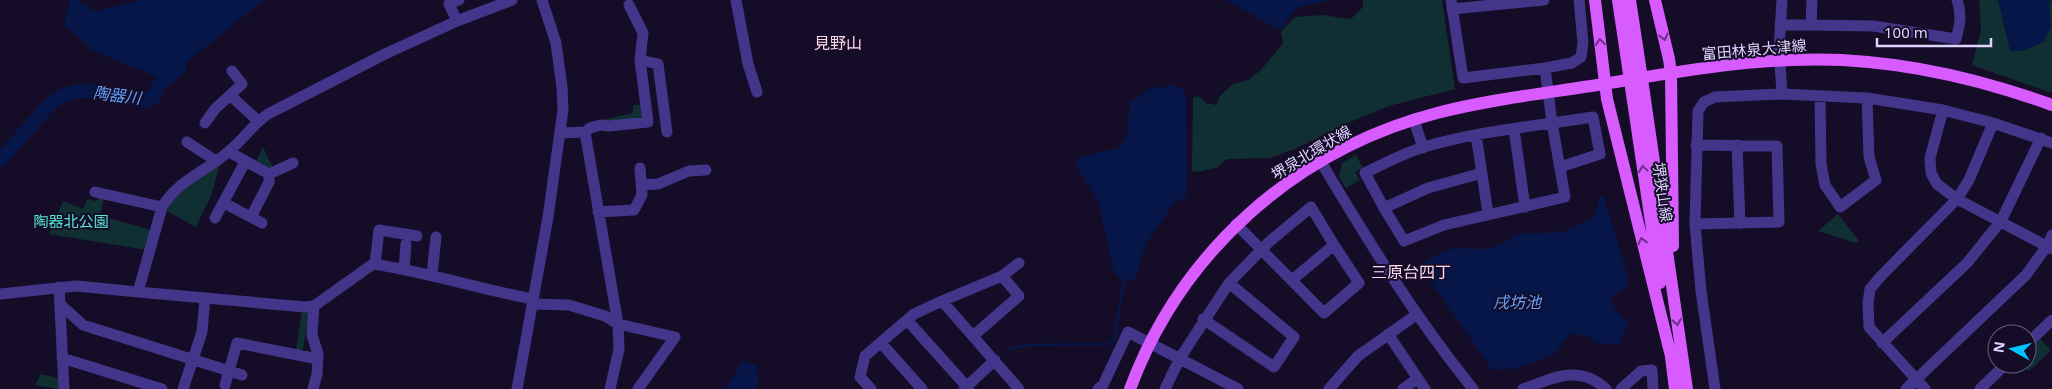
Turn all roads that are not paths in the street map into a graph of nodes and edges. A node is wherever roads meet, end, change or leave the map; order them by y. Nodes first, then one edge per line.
1 (458, 0) edge
2 (512, 0) edge
3 (542, 0) edge
4 (736, 0) edge
5 (1544, 0) edge
6 (1579, 0) edge
7 (1595, 0) edge
8 (1618, 0) edge
9 (1630, 0) edge
10 (1655, 0) edge
11 (1782, 0) edge
12 (1812, 0) edge
13 (1957, 0) edge
14 (1502, 2) edge
15 (629, 4) dead end
16 (1451, 4) edge
17 (457, 22) junction
18 (1780, 25) junction
19 (1811, 25) junction
20 (640, 60) junction
21 (1780, 61) junction
22 (1634, 67) junction
23 (1545, 68) junction
24 (232, 72) dead end
25 (1671, 74) junction
26 (1604, 84) junction
27 (757, 92) dead end
28 (1548, 93) junction
29 (1638, 94) junction
30 (1782, 94) junction
31 (230, 95) junction
32 (1820, 96) junction
33 (1867, 98) junction
34 (2052, 104) edge
35 (1943, 110) junction
36 (1414, 120) junction
37 (258, 121) junction
38 (648, 122) junction
39 (205, 123) dead end
40 (1552, 123) junction
41 (1993, 124) junction
42 (1514, 129) junction
43 (584, 132) junction
44 (561, 134) junction
45 (1476, 135) junction
46 (2047, 141) edge
47 (187, 142) dead end
48 (1696, 145) junction
49 (1738, 145) junction
50 (1423, 148) junction
51 (229, 152) junction
52 (216, 161) junction
53 (245, 162) junction
54 (1321, 162) junction
55 (293, 163) dead end
56 (1560, 167) junction
57 (640, 168) dead end
58 (706, 170) dead end
59 (1482, 173) junction
60 (269, 174) junction
61 (641, 185) junction
62 (95, 192) dead end
63 (1957, 199) junction
64 (224, 202) junction
65 (1525, 207) junction
66 (162, 208) junction
67 (1384, 208) junction
68 (598, 212) junction
69 (1488, 214) junction
70 (251, 217) junction
71 (216, 218) dead end
72 (2001, 221) junction
73 (262, 223) dead end
74 (1236, 224) junction
75 (1695, 224) junction
76 (1740, 224) junction
77 (2052, 235) edge
78 (417, 236) dead end
79 (436, 237) dead end
80 (406, 244) dead end
81 (1334, 245) junction
82 (2049, 248) edge
83 (1261, 250) junction
84 (1019, 263) dead end
85 (375, 264) junction
86 (404, 269) junction
87 (432, 274) junction
88 (1670, 274) junction
89 (1002, 276) junction
90 (1292, 280) junction
91 (1229, 283) junction
92 (59, 287) junction
93 (138, 292) junction
94 (0, 294) edge
95 (205, 298) junction
96 (532, 301) junction
97 (942, 301) junction
98 (60, 305) junction
99 (314, 306) junction
100 (1416, 315) junction
101 (1203, 319) junction
102 (908, 320) junction
103 (2052, 320) edge
104 (618, 324) junction
105 (1388, 334) junction
106 (2037, 334) edge
107 (973, 336) junction
108 (881, 343) junction
109 (1150, 343) junction
110 (1882, 343) junction
111 (1670, 356) junction
112 (62, 358) junction
113 (318, 358) junction
114 (1180, 358) junction
115 (193, 360) junction
116 (994, 360) junction
117 (228, 370) junction
118 (1996, 374) edge
119 (242, 375) dead end
120 (1417, 379) junction
121 (1916, 380) junction
122 (224, 385) dead end
123 (967, 388) edge
124 (64, 389) edge
125 (162, 389) edge
126 (183, 389) edge
127 (313, 389) edge
128 (517, 389) edge
129 (610, 389) edge
130 (638, 389) edge
131 (870, 389) edge
132 (922, 389) edge
133 (1019, 389) edge
134 (1098, 389) edge
135 (1130, 389) edge
136 (1165, 389) edge
137 (1238, 389) edge
138 (1328, 389) edge
139 (1403, 389) edge
140 (1425, 389) edge
141 (1473, 389) edge
142 (1523, 389) edge
143 (1606, 389) edge
144 (1621, 389) edge
145 (1654, 389) edge
146 (1675, 389) edge
147 (1687, 389) edge
148 (1715, 389) edge
149 (1906, 389) edge
150 (1925, 389) edge
151 (1980, 389) edge

1 - 17 street
2 - 17 street
3 - 44 street
4 - 27 street
5 - 14 street
6 - 23 street
26 -> 7 main road
8 - 22 main road, 堺狭山線
9 - 22 main road, 堺狭山線
10 -> 25 main road
11 - 18 street
12 - 19 street
13 - 19 street
14 - 16 street
15 - 20 street
16 - 23 street
17 - 37 street
18 - 19 street
18 - 21 street
20 - 38 street
20 - 38 street
21 - 25 main road, 富田林泉大津線
21 - 30 street
21 - 34 main road, 富田林泉大津線
22 - 29 main road, 堺狭山線, bridge
23 - 28 street
24 - 31 street
25 - 26 main road, 富田林泉大津線
25 - 88 main road
26 - 28 main road, 堺泉北環状線
111 -> 26 main road
28 - 36 main road, 堺泉北環状線
28 - 40 street
29 - 88 main road, 堺狭山線
111 -> 29 main road, 堺狭山線
30 - 32 street
30 - 48 street
31 - 37 street
31 - 39 street
32 - 33 street
32 - 33 street
33 - 35 street
35 - 41 street
35 - 63 street
36 - 50 street
36 - 54 main road, 堺泉北環状線
37 - 51 street
38 - 43 street
40 - 42 street
40 - 56 street
40 - 56 street
41 - 46 street
41 - 63 street
42 - 45 street
42 - 65 street
43 - 44 street
43 - 68 street
44 - 96 street
45 - 50 street
45 - 59 street
46 - 72 street
47 - 52 street
48 - 49 street
48 - 75 street
49 - 76 street
49 - 76 street
50 - 67 street
51 - 52 street
51 - 53 street
52 - 66 street
53 - 60 street
53 - 64 street
54 - 74 main road, 堺泉北環状線
54 - 100 street
55 - 60 street
56 - 65 street
57 - 61 street
58 - 61 street
59 - 67 street
59 - 69 street
60 - 70 street
61 - 68 street
62 - 66 street
63 - 72 street
63 - 110 street
64 - 70 street
64 - 71 street
65 - 69 street
66 - 93 street
67 - 69 street
68 - 104 street
70 - 73 street
72 - 82 street
72 - 110 street
74 - 83 street
74 - 109 main road, 堺泉北環状線
75 - 76 street
75 - 148 street
77 - 82 street
78 - 85 street
79 - 87 street
80 - 86 street
81 - 83 street
81 - 90 street
81 - 90 street
82 - 121 street
83 - 90 street
83 - 91 street
84 - 89 street
85 - 86 street
85 - 99 street
86 - 87 street
87 - 96 street
88 -> 147 main road, 堺狭山線
89 - 97 street
89 - 107 street
91 - 101 street
91 - 101 street
92 - 93 street
92 - 94 street
92 - 98 street
93 - 95 street
95 - 99 street
95 - 115 street
96 - 104 street
96 - 128 street
97 - 102 street
97 - 107 street
98 - 112 street
98 - 115 street
99 - 113 street
100 - 105 street
100 - 141 street
101 - 114 street
102 - 108 street
102 - 123 street
103 - 106 street
104 - 129 street
104 - 130 street
105 - 120 street
105 - 138 street
107 - 116 street
108 - 131 street
108 - 132 street
109 - 114 street
109 - 134 street
109 - 135 main road, 堺泉北環状線
110 - 121 street
111 - 146 main road, 堺狭山線
112 - 124 street
112 - 125 street
113 - 117 street
113 - 127 street
114 - 136 street
114 - 137 street
115 - 117 street
115 - 126 street
116 - 123 street
116 - 133 street
117 - 119 street
117 - 122 street
118 - 151 street
120 - 139 street
120 - 140 street
121 - 149 street
121 - 150 street
142 - 143 street
144 - 145 street

